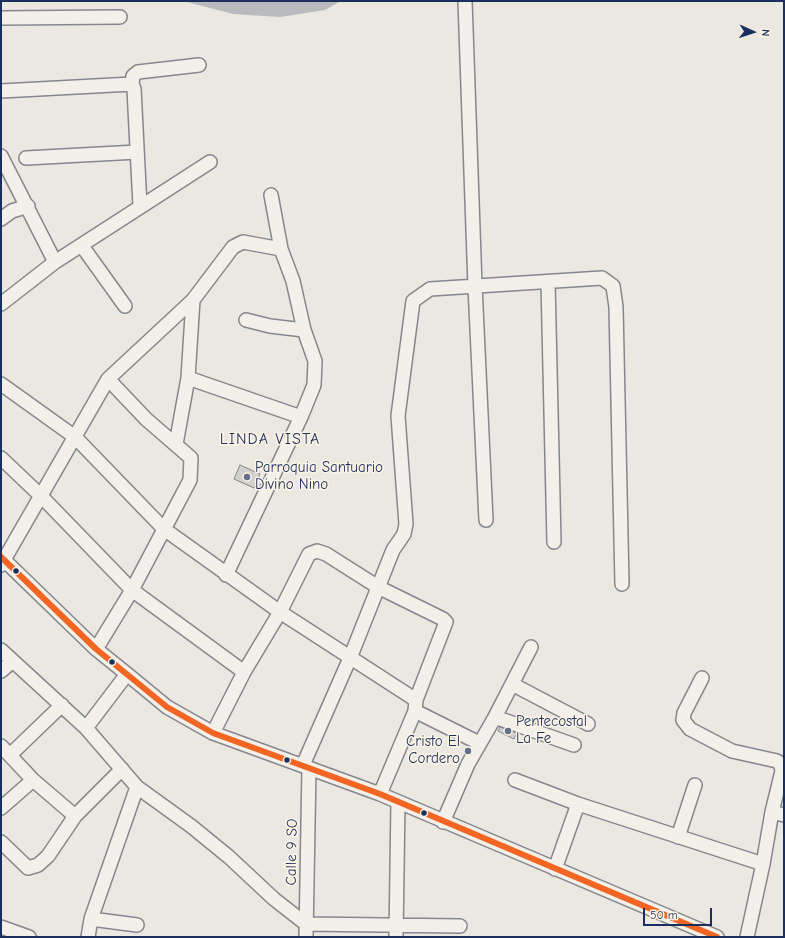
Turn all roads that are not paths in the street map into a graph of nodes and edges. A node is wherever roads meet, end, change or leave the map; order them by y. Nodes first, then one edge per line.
1 (464, 1) edge
2 (120, 17) dead end
3 (1, 18) edge
4 (198, 65) dead end
5 (132, 84) junction
6 (1, 91) edge
7 (137, 152) junction
8 (1, 156) edge
9 (26, 158) dead end
10 (210, 162) dead end
11 (271, 195) dead end
12 (28, 206) junction
13 (140, 206) junction
14 (7, 209) edge
15 (1, 219) edge
16 (82, 246) junction
17 (281, 249) junction
18 (55, 262) junction
19 (548, 282) junction
20 (475, 286) junction
21 (192, 300) junction
22 (1, 304) edge
23 (125, 306) dead end
24 (246, 320) dead end
25 (304, 330) junction
26 (188, 378) junction
27 (108, 379) junction
28 (1, 384) edge
29 (302, 417) junction
30 (76, 437) junction
31 (176, 444) junction
32 (1, 458) edge
33 (41, 496) junction
34 (486, 520) dead end
35 (164, 529) junction
36 (554, 542) dead end
37 (2, 561) edge
38 (226, 575) junction
39 (622, 584) dead end
40 (378, 588) junction
41 (132, 590) junction
42 (280, 612) junction
43 (531, 647) dead end
44 (96, 649) junction
45 (1, 650) edge
46 (350, 658) junction
47 (13, 661) junction
48 (1, 672) edge
49 (244, 672) junction
50 (127, 674) junction
51 (702, 678) dead end
52 (512, 684) junction
53 (62, 705) junction
54 (415, 705) junction
55 (496, 717) junction
56 (588, 724) dead end
57 (86, 728) junction
58 (213, 733) junction
59 (479, 743) junction
60 (574, 745) dead end
61 (6, 751) edge
62 (306, 766) junction
63 (122, 769) junction
64 (33, 780) junction
65 (515, 780) dead end
66 (695, 785) dead end
67 (137, 787) junction
68 (380, 794) junction
69 (398, 802) junction
70 (578, 804) junction
71 (1, 808) edge
72 (778, 814) edge
73 (75, 816) junction
74 (442, 822) junction
75 (678, 837) junction
76 (1, 842) edge
77 (763, 864) junction
78 (555, 869) junction
79 (91, 919) junction
80 (137, 925) dead end
81 (460, 926) dead end
82 (1, 927) edge
83 (306, 931) edge
84 (396, 931) edge
85 (29, 937) edge
86 (88, 937) edge
87 (717, 937) edge
88 (747, 937) edge

1 - 20 street
2 - 3 street
4 - 5 street
5 - 6 street
5 - 7 street
7 - 9 street
7 - 13 street
8 - 12 street
10 - 13 street
11 - 17 street
12 - 14 street
12 - 18 street
13 - 16 street
14 - 15 street
16 - 18 street
16 - 23 street
17 - 21 street
17 - 25 street
18 - 22 street
19 - 20 street
19 - 36 street
19 - 39 street
20 - 34 street
20 - 40 street
21 - 26 street
21 - 27 street
24 - 25 street
25 - 29 street
26 - 29 street
26 - 31 street
27 - 30 street
27 - 31 street
28 - 30 street
29 - 38 street
30 - 33 street
30 - 35 street
31 - 35 street
32 - 33 street
33 - 37 street
33 - 41 street
35 - 38 street
35 - 41 street
37 - 44 street
38 - 42 street
40 - 42 street
40 - 46 street
40 - 54 street
41 - 44 street
41 - 49 street
42 - 46 street
42 - 49 street
43 - 52 street
44 - 50 street
45 - 47 street
46 - 54 street
46 - 62 street
47 - 48 street
47 - 53 street
49 - 58 street
50 - 57 street
50 - 58 street
51 - 72 street
52 - 55 street
52 - 56 street
53 - 57 street
53 - 61 street
54 - 59 street
54 - 68 street
55 - 59 street
55 - 60 street
57 - 63 street
58 - 62 street
59 - 74 street
61 - 64 street
62 - 68 street
62 - 83 street, Calle 9 SO
63 - 67 street
63 - 73 street
64 - 71 street
64 - 73 street
65 - 70 street
66 - 75 street
67 - 79 street
67 - 83 street
68 - 69 street
69 - 74 street
69 - 84 street
70 - 75 street
70 - 78 street
72 - 77 street
73 - 76 street
74 - 78 street
75 - 77 street
77 - 88 street
78 - 87 street
79 - 80 street
79 - 86 street
81 - 84 street
82 - 85 street
83 - 84 street

